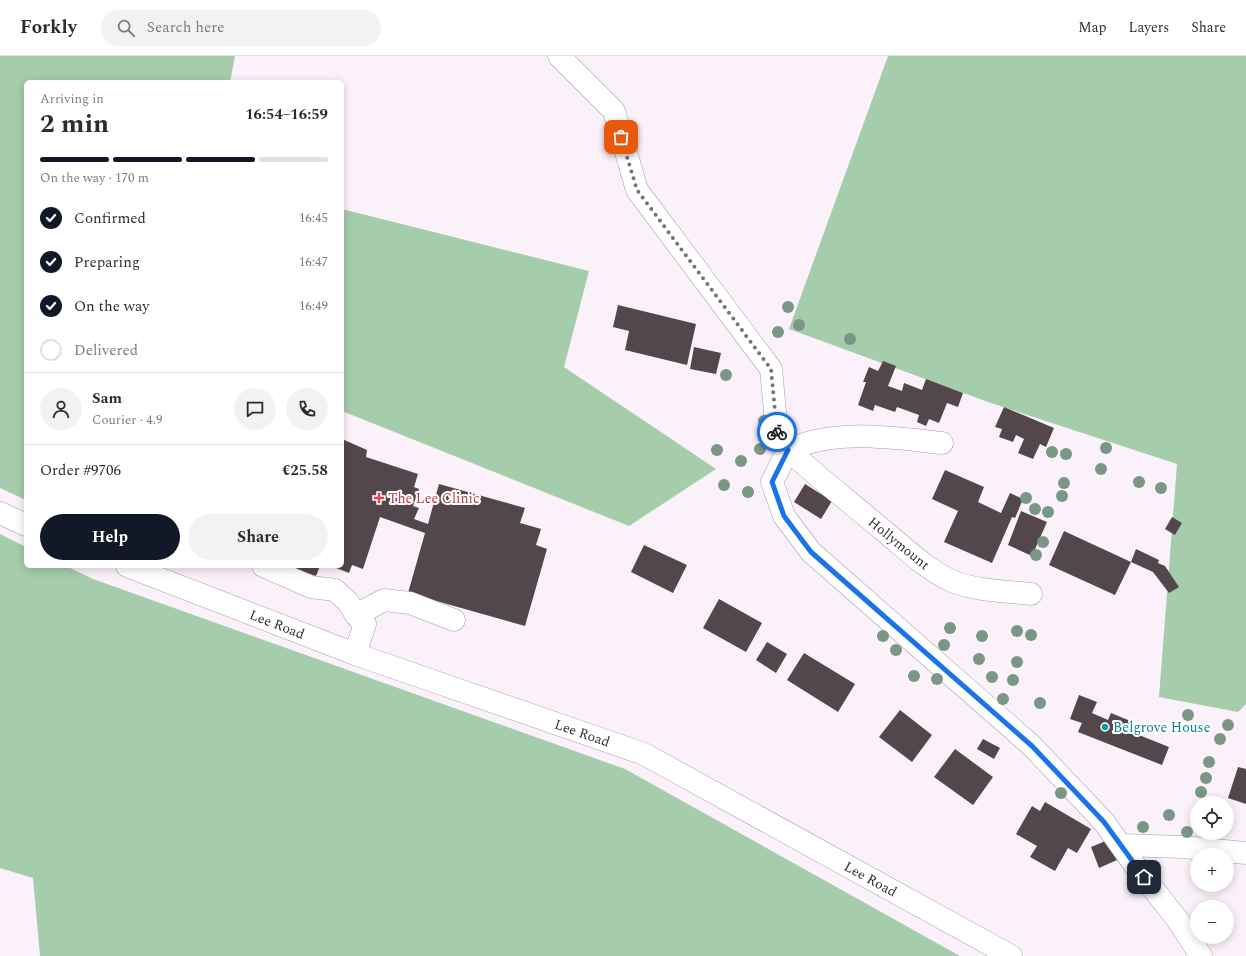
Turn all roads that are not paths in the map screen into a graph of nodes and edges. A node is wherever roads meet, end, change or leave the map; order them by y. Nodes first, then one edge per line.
1 (559, 56) edge
2 (942, 443) dead end
3 (788, 450) junction
4 (0, 513) edge
5 (24, 525) edge
6 (132, 568) edge
7 (268, 568) edge
8 (1031, 594) dead end
9 (356, 615) junction
10 (454, 620) dead end
11 (355, 654) junction
12 (1121, 845) junction
13 (1246, 853) edge
14 (1011, 956) edge
15 (1201, 956) edge

1 - 3 street, Hollymount
2 - 3 street
3 - 8 street, Hollymount
3 - 12 street
4 - 5 street
6 - 11 street, Lee Road
7 - 9 street
9 - 10 street
9 - 11 street
11 - 14 street, Lee Road
12 - 13 street
12 - 15 street

